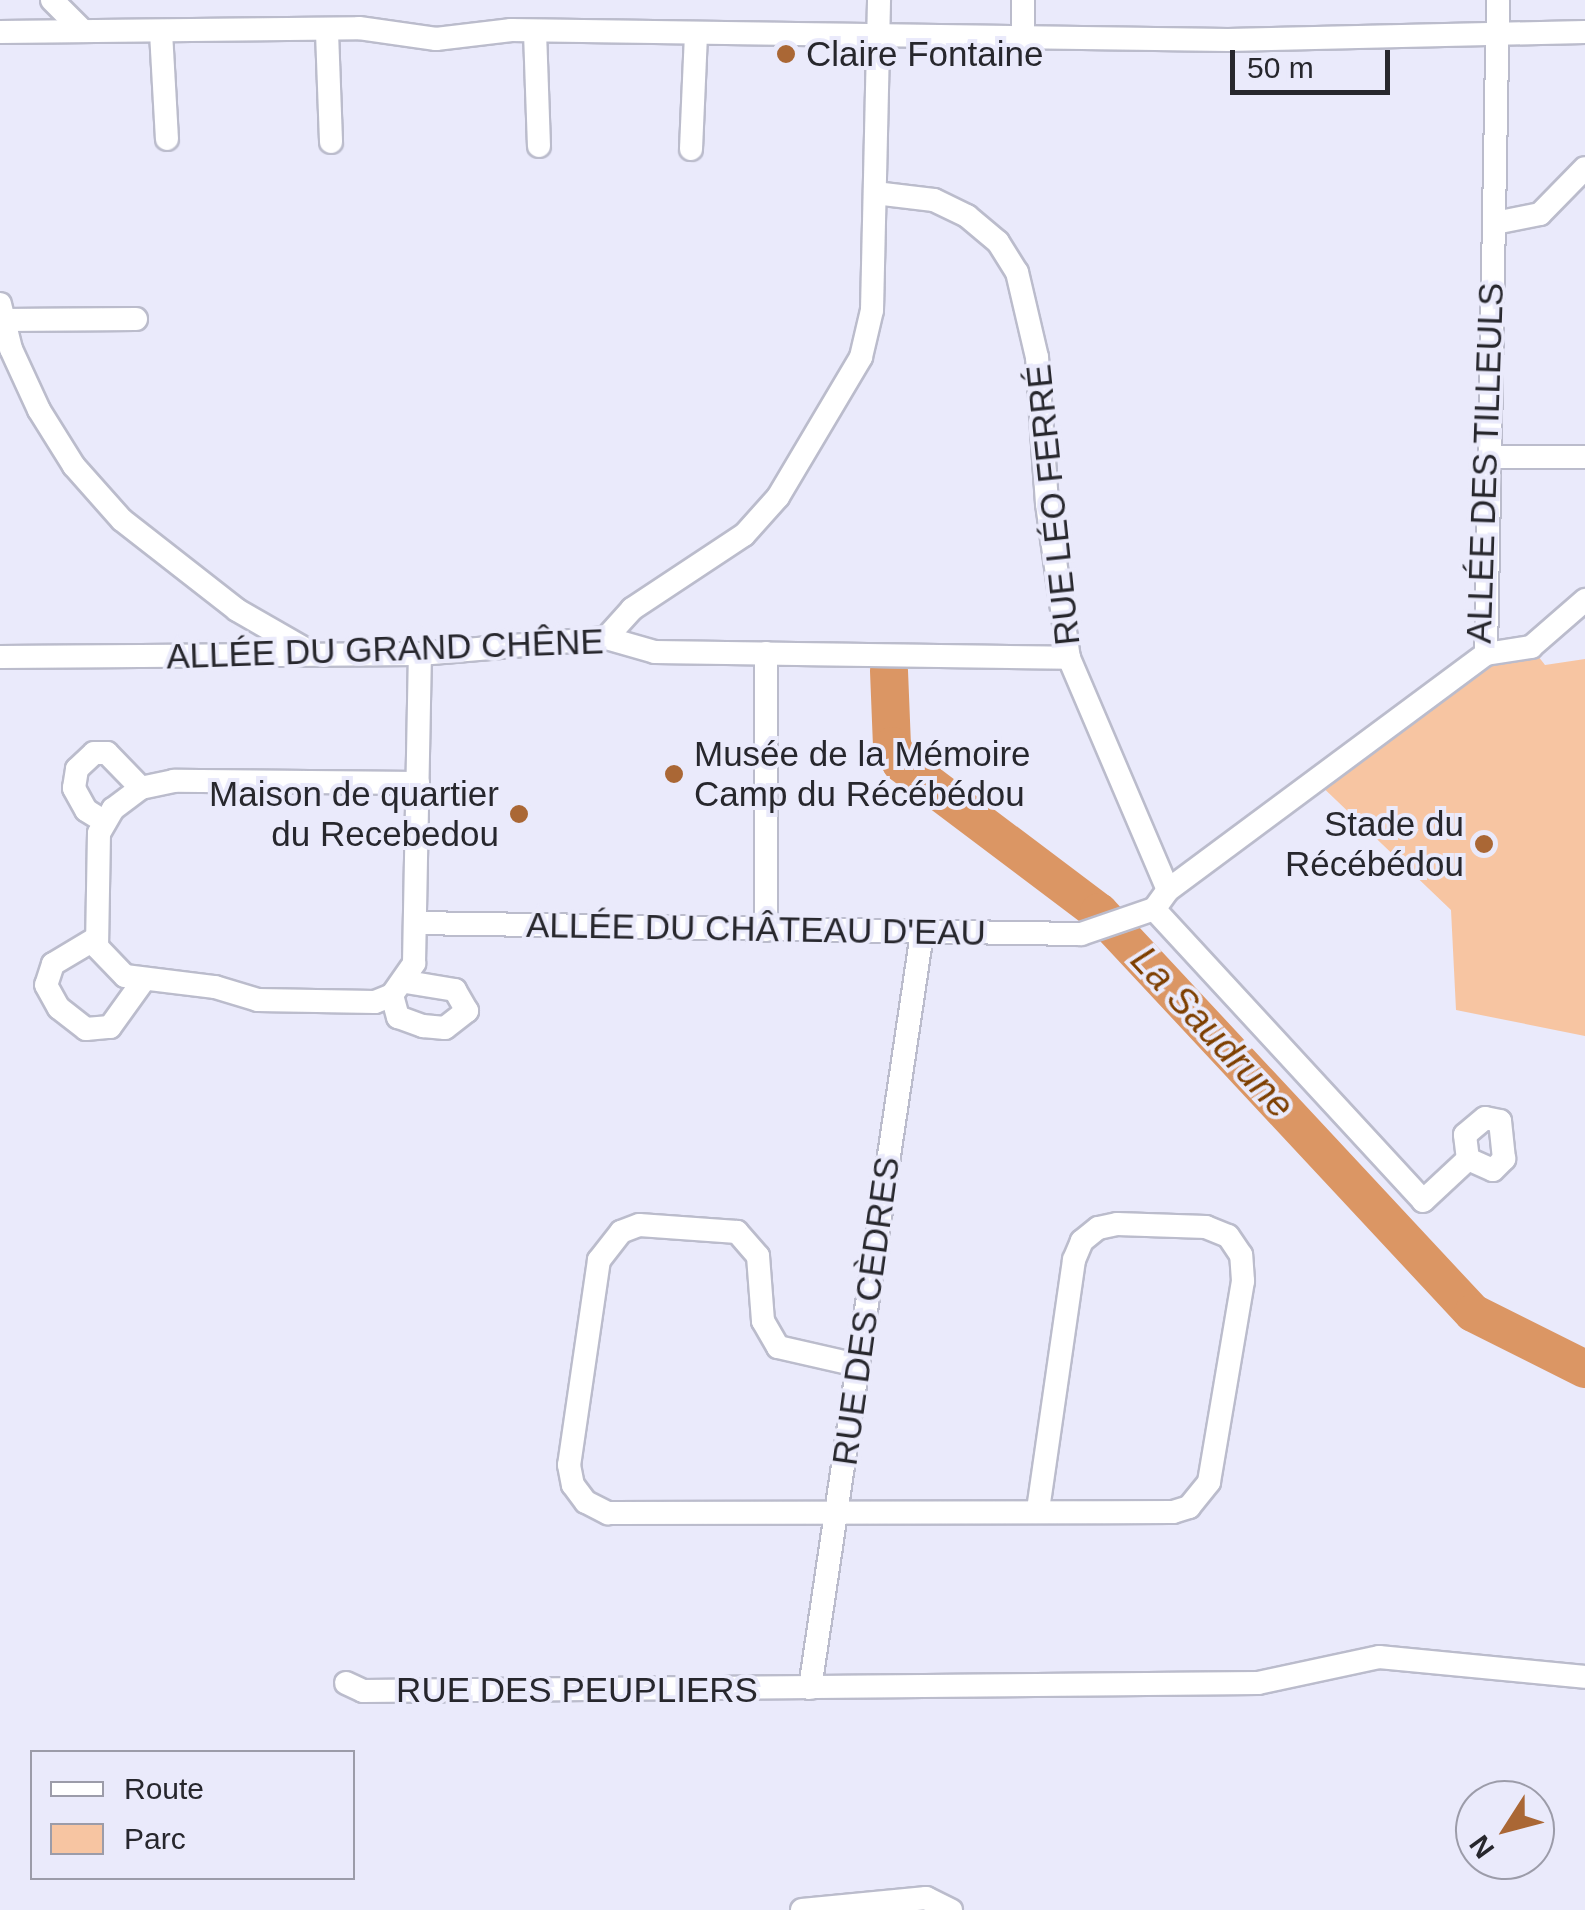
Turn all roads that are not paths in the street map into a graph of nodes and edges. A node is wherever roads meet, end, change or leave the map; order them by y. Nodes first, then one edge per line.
1 (52, 0) edge
2 (879, 0) edge
3 (1023, 0) edge
4 (1498, 0) edge
5 (0, 32) edge
6 (83, 32) junction
7 (161, 32) junction
8 (327, 32) junction
9 (535, 32) junction
10 (1585, 32) edge
11 (696, 34) junction
12 (889, 34) junction
13 (1498, 36) junction
14 (1023, 38) junction
15 (167, 139) dead end
16 (331, 142) dead end
17 (540, 146) dead end
18 (691, 149) dead end
19 (1585, 168) edge
20 (875, 193) junction
21 (1495, 222) junction
22 (2, 312) edge
23 (136, 319) dead end
24 (1492, 457) junction
25 (1585, 457) edge
26 (1585, 600) edge
27 (606, 638) junction
28 (311, 653) junction
29 (766, 653) junction
30 (420, 654) junction
31 (1486, 654) junction
32 (0, 657) edge
33 (1070, 658) junction
34 (418, 783) junction
35 (141, 788) junction
36 (105, 822) junction
37 (1168, 890) junction
38 (1154, 909) junction
39 (414, 922) junction
40 (766, 930) junction
41 (922, 933) junction
42 (95, 939) junction
43 (143, 981) junction
44 (1468, 1159) dead end
45 (857, 1365) junction
46 (1038, 1510) junction
47 (836, 1514) junction
48 (1585, 1677) edge
49 (346, 1683) dead end
50 (810, 1688) junction
51 (802, 1910) edge
52 (951, 1910) edge

1 - 6 street
2 - 12 street
3 - 14 street
4 - 13 street, ALLÉE DES TILLEULS
5 - 6 street
6 - 7 street
7 - 8 street
7 - 15 street
8 - 9 street
8 - 16 street
9 - 11 street
9 - 17 street
10 - 13 street
11 - 12 street
11 - 18 street
12 - 14 street
12 - 20 street
13 - 14 street
13 - 21 street, ALLÉE DES TILLEULS
19 - 21 street
20 - 27 street
20 - 33 street, RUE LÉO FERRÉ
21 - 24 street, ALLÉE DES TILLEULS
22 - 23 street
22 - 28 street
24 - 25 street
24 - 31 street, ALLÉE DES TILLEULS
26 - 31 street
27 - 29 street, ALLÉE DU GRAND CHÊNE
27 - 30 street, ALLÉE DU GRAND CHÊNE
28 - 30 street, ALLÉE DU GRAND CHÊNE
28 - 32 street, ALLÉE DU GRAND CHÊNE
29 - 33 street, ALLÉE DU GRAND CHÊNE
29 - 40 street
30 - 34 street
31 - 37 street, ALLÉE DES TILLEULS
33 - 37 street, RUE LÉO FERRÉ
34 - 35 street
34 - 39 street
35 - 36 street
35 - 36 street
36 - 42 street
37 - 38 street
38 - 41 street, ALLÉE DU CHÂTEAU D'EAU
38 - 44 street
39 - 40 street, ALLÉE DU CHÂTEAU D'EAU
39 - 43 street
40 - 41 street, ALLÉE DU CHÂTEAU D'EAU
41 - 45 street, RUE DES CÈDRES
42 - 43 street
42 - 43 street
45 - 47 street, RUE DES CÈDRES
45 - 47 street
46 - 46 street
46 - 47 street
47 - 50 street, RUE DES CÈDRES
48 - 50 street, RUE DES PEUPLIERS
49 - 50 street, RUE DES PEUPLIERS
51 - 52 street

